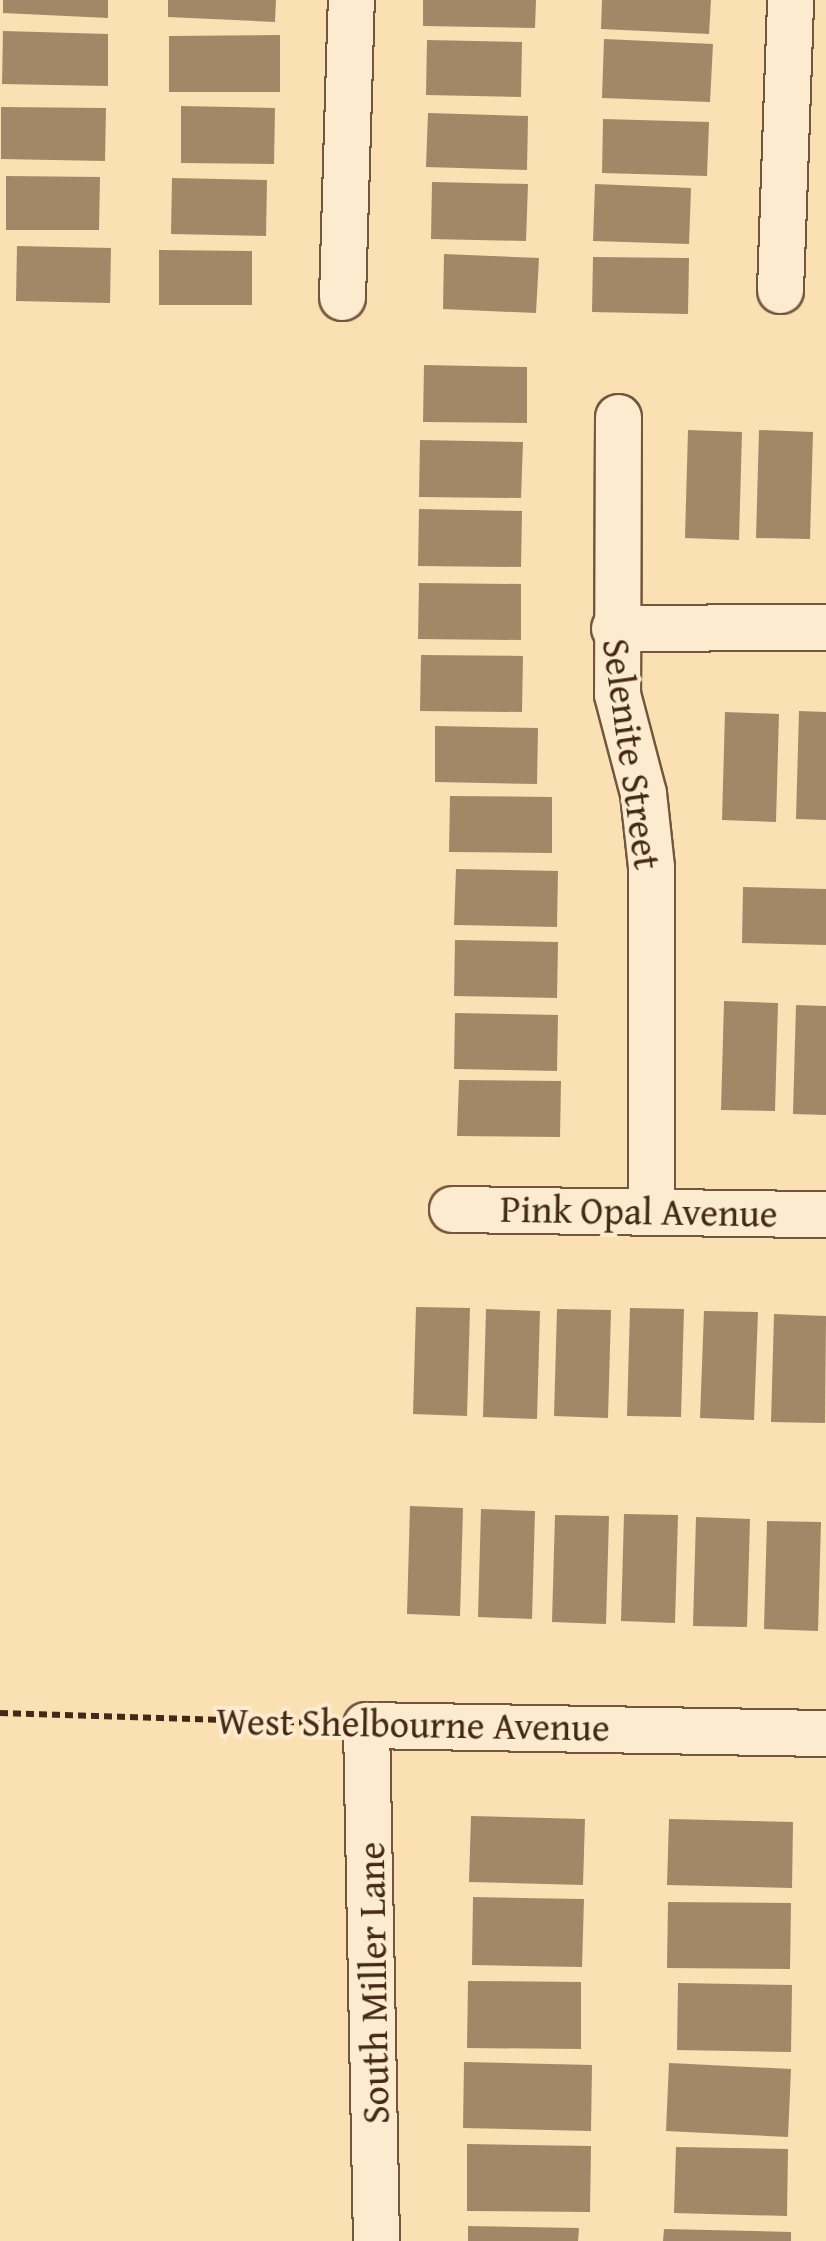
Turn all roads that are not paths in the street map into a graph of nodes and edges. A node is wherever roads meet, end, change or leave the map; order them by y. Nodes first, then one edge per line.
1 (350, 0) edge
2 (790, 0) edge
3 (780, 290) dead end
4 (342, 297) dead end
5 (618, 417) dead end
6 (826, 626) edge
7 (614, 628) junction
8 (452, 1208) dead end
9 (651, 1210) junction
10 (826, 1214) edge
11 (366, 1724) joint
12 (826, 1732) edge
13 (376, 2241) edge

1 - 4 street
2 - 3 street
5 - 7 street, Selenite Street
6 - 7 street
7 - 9 street, Selenite Street
8 - 9 street, Pink Opal Avenue
9 - 10 street, Pink Opal Avenue
11 - 12 street, West Shelbourne Avenue
11 - 13 street, South Miller Lane

